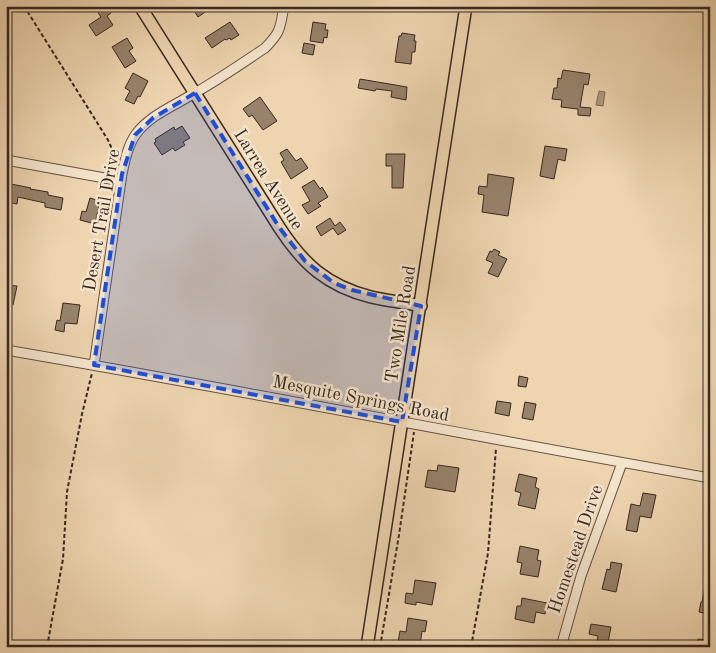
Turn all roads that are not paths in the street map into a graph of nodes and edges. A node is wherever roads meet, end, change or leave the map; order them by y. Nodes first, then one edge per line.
1 (140, 6) edge
2 (284, 6) edge
3 (466, 6) edge
4 (195, 93) junction
5 (6, 160) edge
6 (121, 177) junction
7 (420, 306) junction
8 (6, 350) edge
9 (94, 365) junction
10 (402, 422) junction
11 (622, 463) junction
12 (710, 478) edge
13 (367, 647) edge
14 (561, 647) edge

1 - 4 main road, Larrea Avenue
2 - 4 street, Desert Trail Drive
3 - 7 main road, Two Mile Road
4 - 6 street, Desert Trail Drive
4 - 7 main road, Larrea Avenue
5 - 6 street
6 - 9 street, Desert Trail Drive
7 - 10 main road, Two Mile Road
8 - 9 street, Mesquite Springs Road
9 - 10 street, Mesquite Springs Road
10 - 11 street, Mesquite Springs Road
10 - 13 main road, Two Mile Road
11 - 12 street, Mesquite Springs Road
11 - 14 street, Homestead Drive

